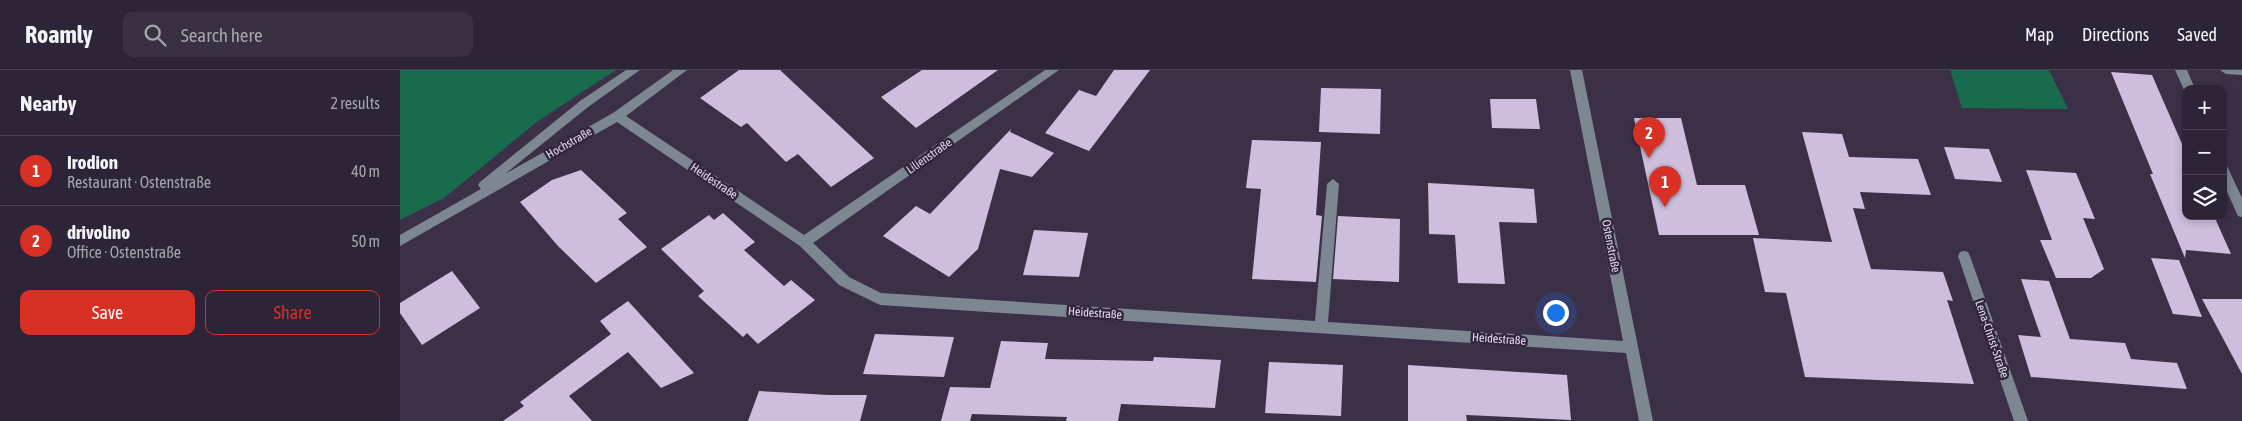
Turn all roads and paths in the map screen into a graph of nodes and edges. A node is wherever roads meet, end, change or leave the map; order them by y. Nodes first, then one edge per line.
1 (634, 70) edge
2 (681, 70) edge
3 (1054, 70) edge
4 (1576, 70) edge
5 (2181, 70) edge
6 (2226, 70) edge
7 (2242, 71) edge
8 (2187, 85) edge
9 (617, 116) junction
10 (2226, 175) edge
11 (1333, 184) dead end
12 (453, 210) junction
13 (2242, 212) edge
14 (400, 240) edge
15 (804, 242) junction
16 (1964, 256) dead end
17 (1321, 327) junction
18 (1631, 347) junction
19 (1646, 421) edge
20 (2021, 421) edge

1 - 12 street, Hochstraße
2 - 9 street, Hochstraße
3 - 15 street, Lilienstraße
4 - 18 street, Ostenstraße
5 - 8 street
6 - 7 street
9 - 12 street, Hochstraße
9 - 15 street, Heidestraße
10 - 13 street
11 - 17 street
12 - 14 street, Hochstraße
15 - 17 street, Heidestraße
16 - 20 street, Lena-Christ-Straße
17 - 18 street, Heidestraße
18 - 19 street, Ostenstraße

